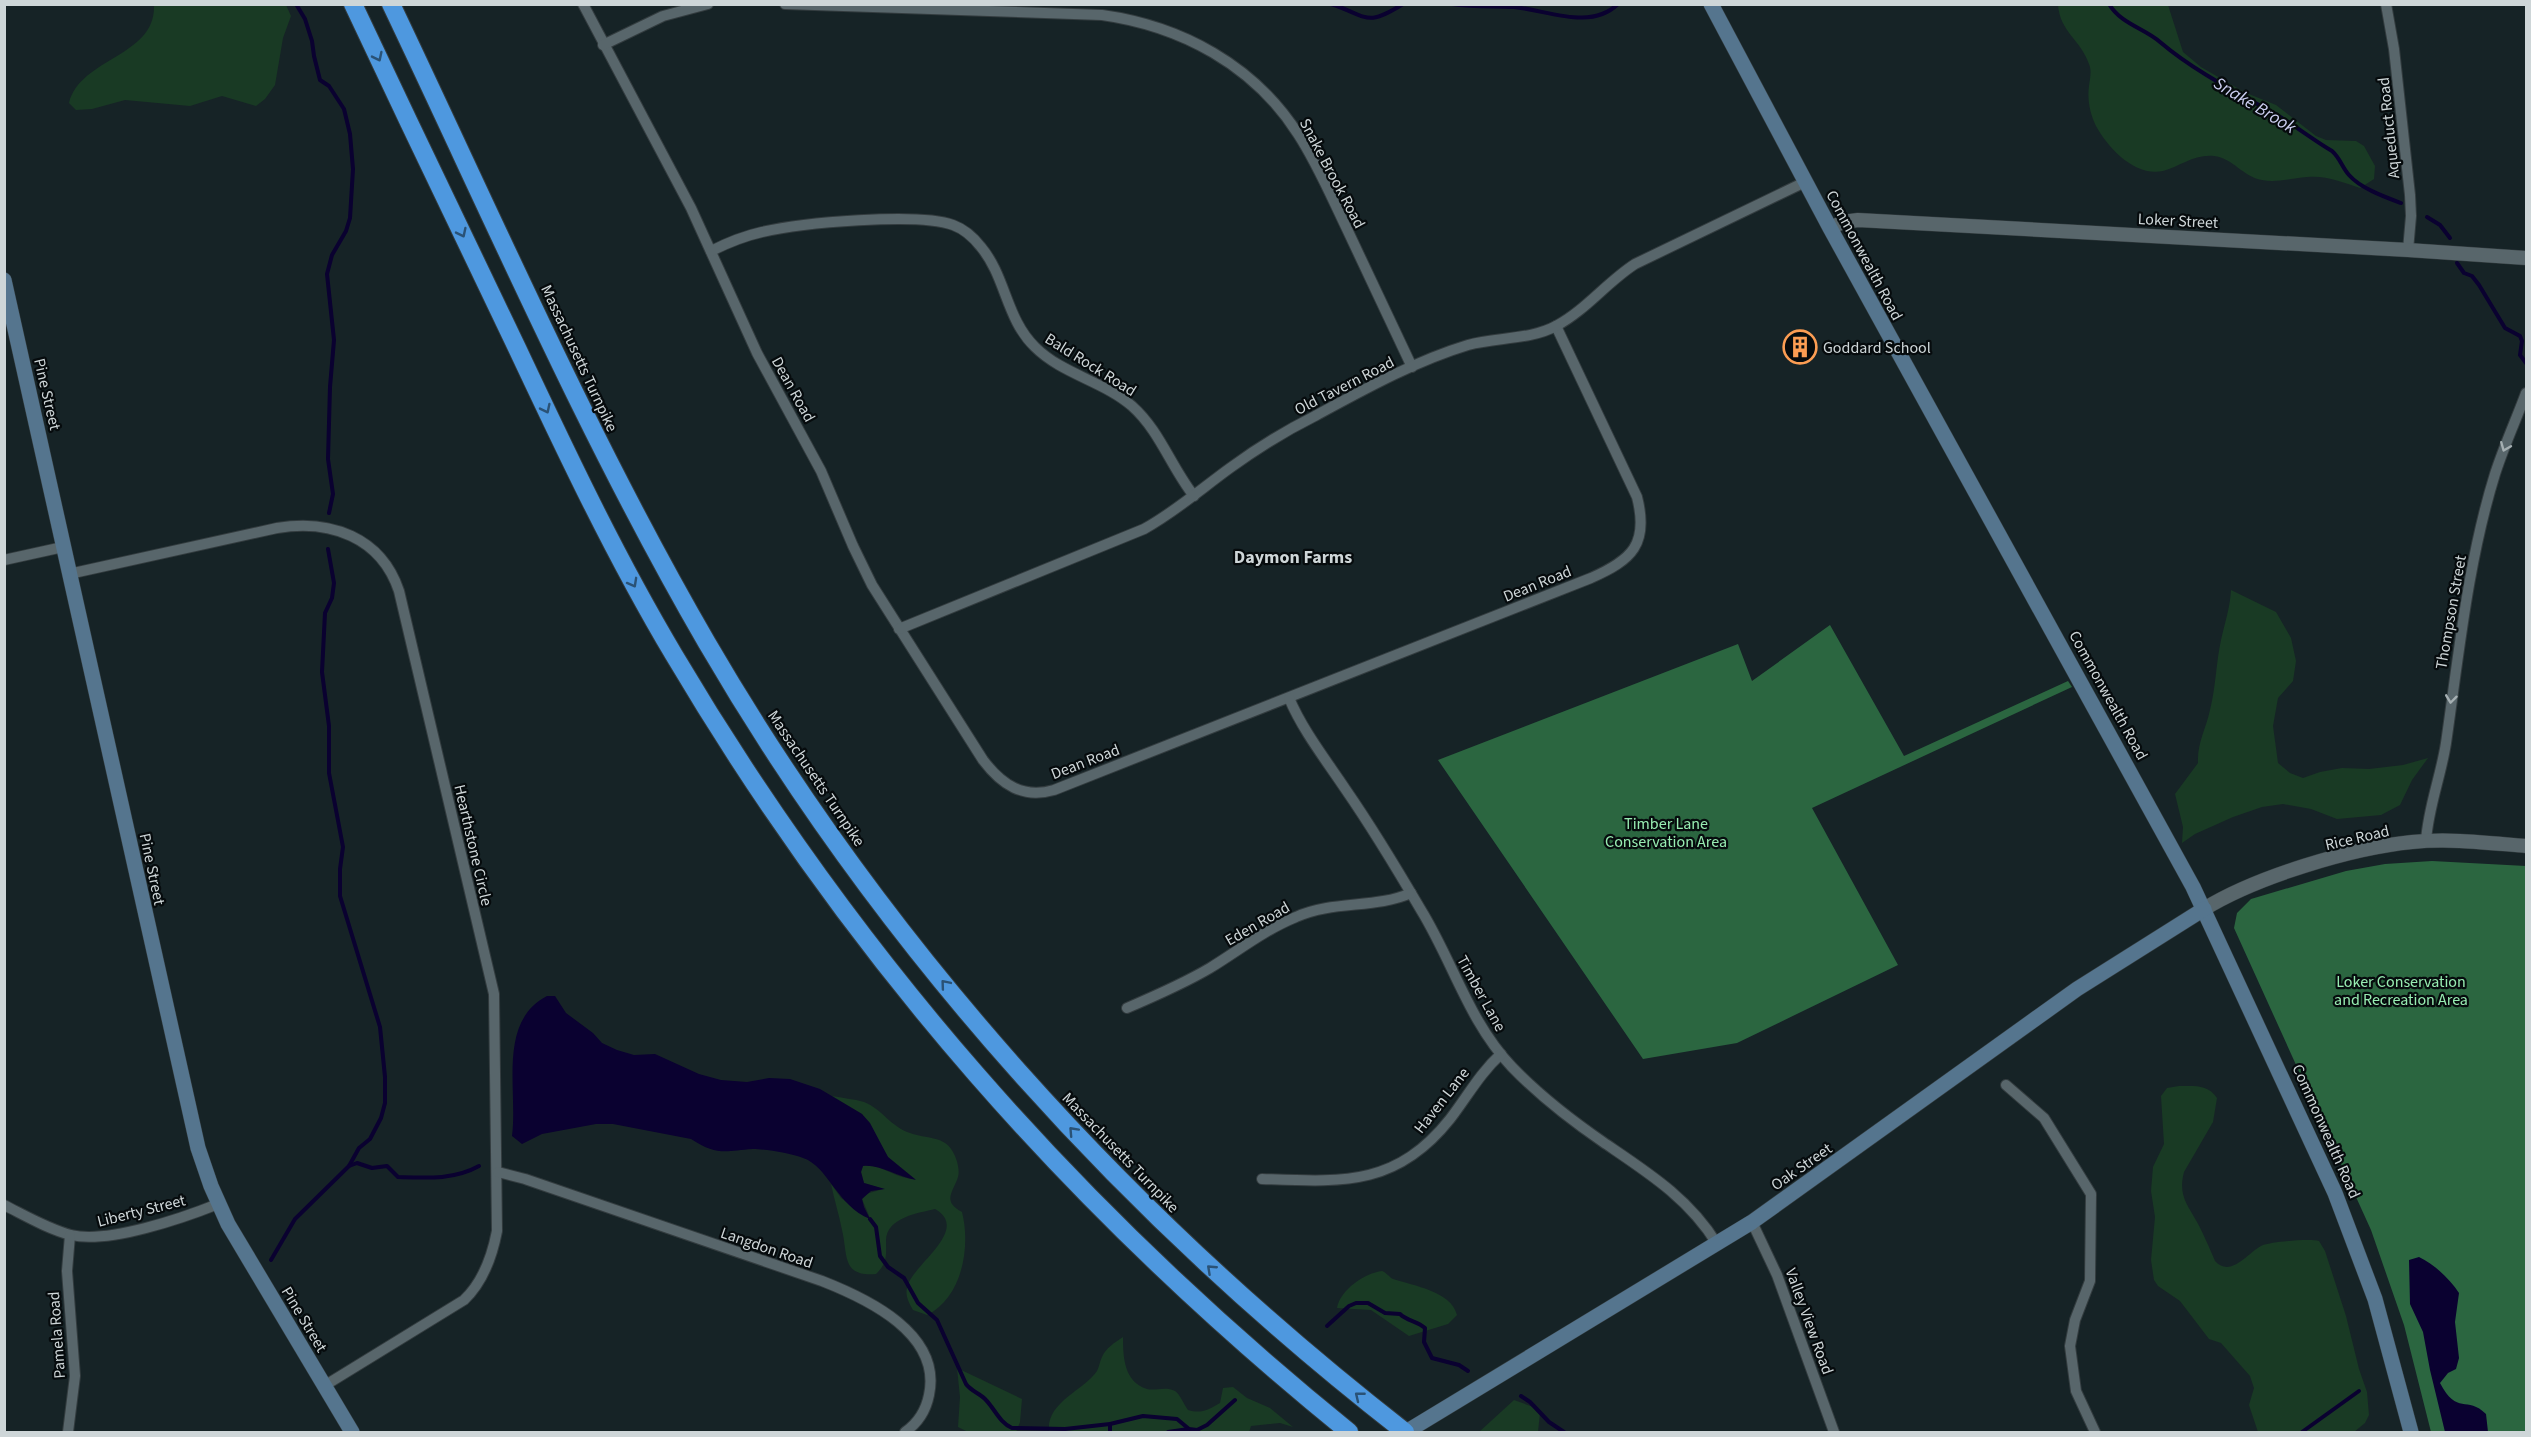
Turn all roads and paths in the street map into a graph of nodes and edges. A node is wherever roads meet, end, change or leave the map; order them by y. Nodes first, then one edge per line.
1 (353, 4) edge
2 (391, 4) edge
3 (583, 4) edge
4 (708, 4) edge
5 (785, 4) edge
6 (1711, 4) edge
7 (2386, 4) edge
8 (603, 45) junction
9 (1805, 182) junction
10 (1830, 228) junction
11 (2408, 250) junction
12 (711, 251) junction
13 (2526, 258) edge
14 (4, 280) edge
15 (1556, 326) junction
16 (1412, 367) junction
17 (2526, 393) edge
18 (1194, 496) junction
19 (63, 547) junction
20 (4, 560) edge
21 (69, 574) junction
22 (900, 629) junction
23 (1289, 698) junction
24 (2426, 841) junction
25 (2526, 846) edge
26 (1411, 893) junction
27 (2204, 909) junction
28 (1127, 1008) dead end
29 (1501, 1053) junction
30 (2006, 1085) dead end
31 (498, 1172) junction
32 (1263, 1179) dead end
33 (219, 1204) junction
34 (4, 1205) edge
35 (1752, 1222) junction
36 (70, 1235) junction
37 (1717, 1244) junction
38 (324, 1386) junction
39 (68, 1432) edge
40 (352, 1432) edge
41 (906, 1432) edge
42 (1349, 1432) edge
43 (1406, 1432) edge
44 (1834, 1432) edge
45 (2095, 1432) edge
46 (2411, 1432) edge

1 -> 42 highway
43 -> 2 highway, Massachusetts Turnpike
3 - 8 street, Dean Road
4 - 8 street
5 - 16 street, Snake Brook Road
6 - 9 main road, Commonwealth Road
7 - 11 street, Aqueduct Road
8 - 12 street, Dean Road
9 - 10 main road, Commonwealth Road
9 - 15 street, Old Tavern Road
10 - 11 street, Loker Street
10 - 27 main road, Commonwealth Road
11 - 13 street, Loker Street
12 - 18 street, Bald Rock Road
12 - 22 street, Dean Road
14 - 19 main road, Pine Street
15 - 16 street, Old Tavern Road
15 - 23 street, Dean Road
16 - 18 street, Old Tavern Road
17 -> 24 street, Thompson Street
18 - 22 street, Old Tavern Road
19 - 20 street
19 - 21 main road, Pine Street
21 - 31 street, Hearthstone Circle
21 - 33 main road, Pine Street
22 - 23 street, Dean Road
23 - 26 street, Timber Lane
24 - 25 street, Rice Road
24 - 27 street, Rice Road
26 - 28 street, Eden Road
26 - 29 street, Timber Lane
27 - 35 main road, Oak Street
27 - 46 main road, Commonwealth Road
29 - 32 street, Haven Lane
29 - 37 street, Timber Lane
30 - 45 street
31 - 38 street, Hearthstone Circle
31 - 41 street, Langdon Road
33 - 36 street, Liberty Street
33 - 38 main road, Pine Street
34 - 36 street, Liberty Street
35 - 37 main road, Oak Street
35 - 44 street, Valley View Road
36 - 39 street, Pamela Road
37 - 43 main road, Oak Street
38 - 40 main road, Pine Street

